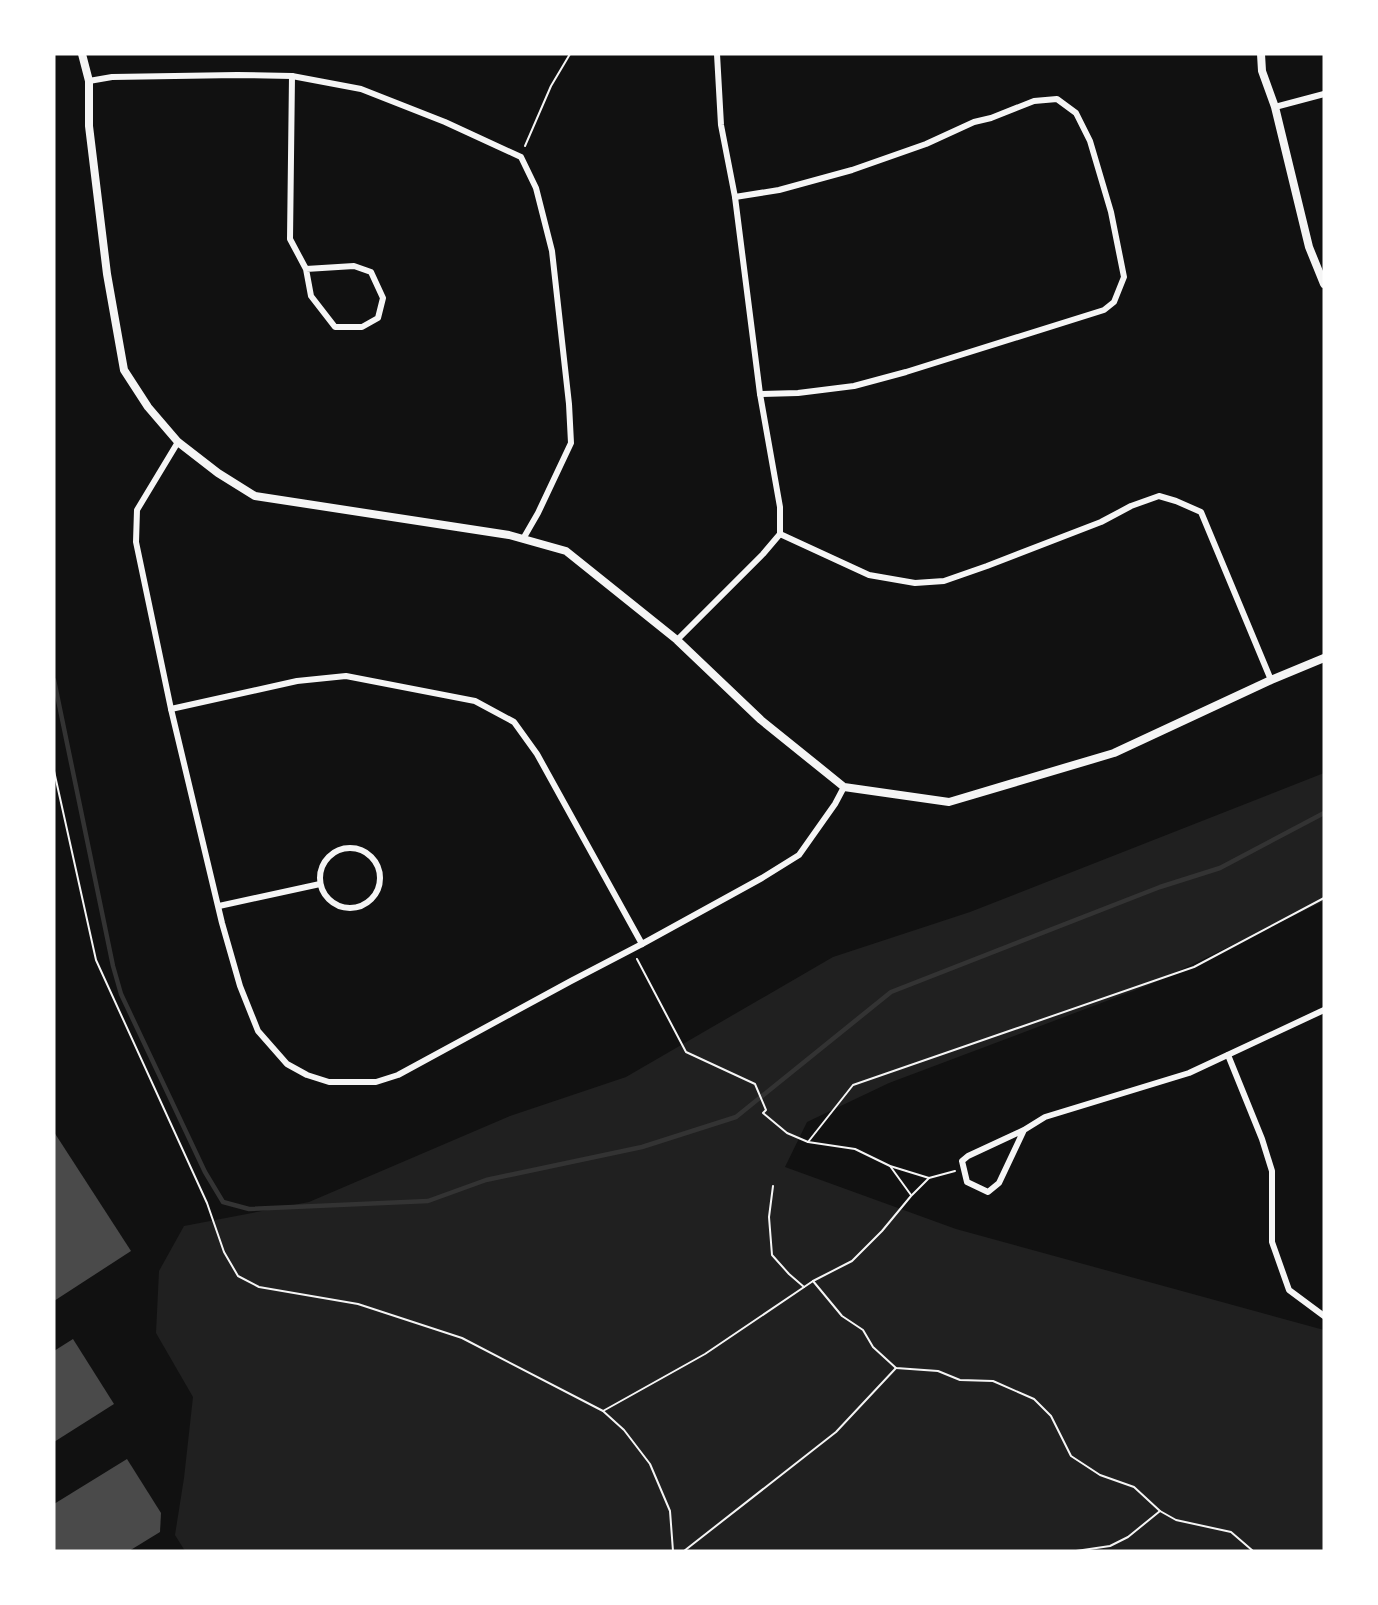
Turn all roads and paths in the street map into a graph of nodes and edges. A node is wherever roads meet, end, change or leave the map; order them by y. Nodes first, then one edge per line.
1 (82, 54) edge
2 (570, 54) edge
3 (717, 54) edge
4 (1261, 54) edge
5 (292, 75) junction
6 (89, 81) junction
7 (1324, 94) edge
8 (1275, 106) junction
9 (521, 157) junction
10 (735, 197) junction
11 (306, 269) junction
12 (1324, 284) edge
13 (760, 394) junction
14 (178, 442) junction
15 (780, 534) junction
16 (523, 539) junction
17 (677, 640) junction
18 (1324, 658) edge
19 (1271, 680) junction
20 (171, 709) junction
21 (54, 771) edge
22 (844, 787) junction
23 (320, 884) junction
24 (1324, 898) edge
25 (219, 906) junction
26 (642, 944) junction
27 (1324, 1010) edge
28 (1228, 1055) junction
29 (1024, 1130) junction
30 (808, 1142) junction
31 (890, 1166) junction
32 (964, 1169) junction
33 (929, 1178) junction
34 (773, 1186) dead end
35 (911, 1196) junction
36 (813, 1281) junction
37 (804, 1287) junction
38 (1324, 1316) edge
39 (896, 1368) junction
40 (603, 1411) junction
41 (1160, 1511) junction
42 (673, 1551) edge
43 (684, 1551) edge
44 (1076, 1551) edge
45 (1253, 1551) edge

1 - 6 street
2 - 9 path
3 - 10 street
4 - 8 street
5 - 6 street
5 - 9 street
5 - 11 street
6 - 14 street
7 - 8 street
8 - 12 street
9 - 16 street
10 - 13 street
10 - 13 street
11 - 11 street
13 - 15 street
14 - 16 street
14 - 20 street
15 - 17 street
15 - 19 street
16 - 17 street
17 - 22 street
18 - 19 street
19 - 22 street
20 - 25 street
20 - 26 street
21 - 40 path
22 - 26 street
23 - 23 street
23 - 25 street
24 - 30 path
25 - 26 street
26 - 30 path
27 - 28 street
28 - 29 street
28 - 38 street
29 - 32 street
29 - 32 street
30 - 31 path
31 - 33 path
31 - 35 path
32 - 33 path
33 - 35 path
34 - 37 path
35 - 36 path
36 - 37 path
36 - 39 path
37 - 40 path
39 - 41 path
39 - 43 path
40 - 42 path
41 - 44 path
41 - 45 path

